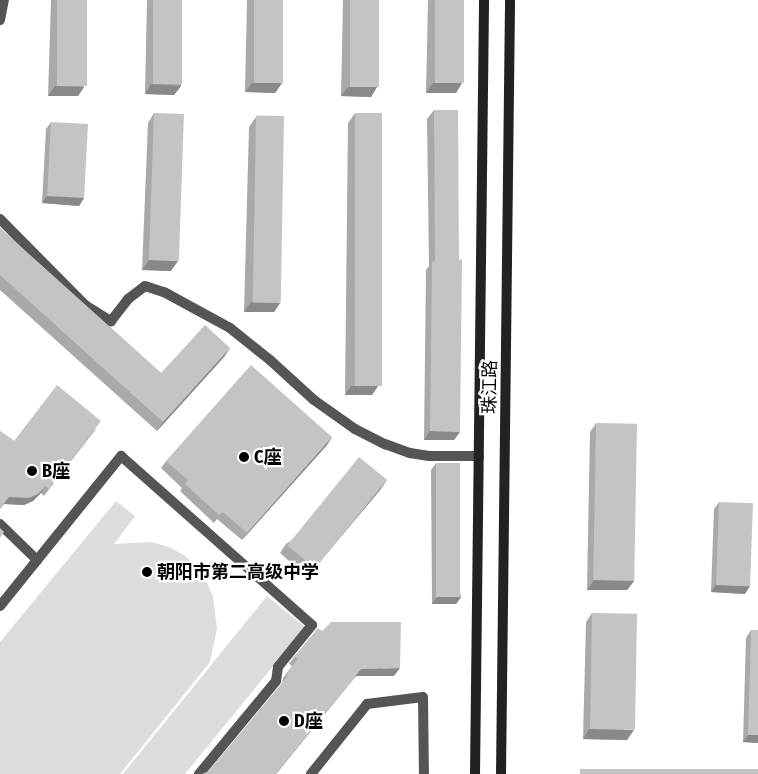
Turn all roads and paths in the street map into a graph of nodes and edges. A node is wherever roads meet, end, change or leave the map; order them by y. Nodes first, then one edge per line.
1 (4, 0) edge
2 (484, 0) edge
3 (510, 0) edge
4 (0, 20) edge
5 (0, 219) edge
6 (479, 456) junction
7 (0, 524) edge
8 (38, 560) junction
9 (0, 606) edge
10 (202, 773) edge
11 (311, 774) edge
12 (424, 774) edge
13 (475, 774) edge
14 (501, 774) edge

1 - 4 street
2 - 6 main road, 珠江路
3 - 14 main road, 珠江路
5 - 6 street
6 - 13 main road, 珠江路
7 - 8 street
8 - 9 street
8 - 10 street
11 - 12 street

